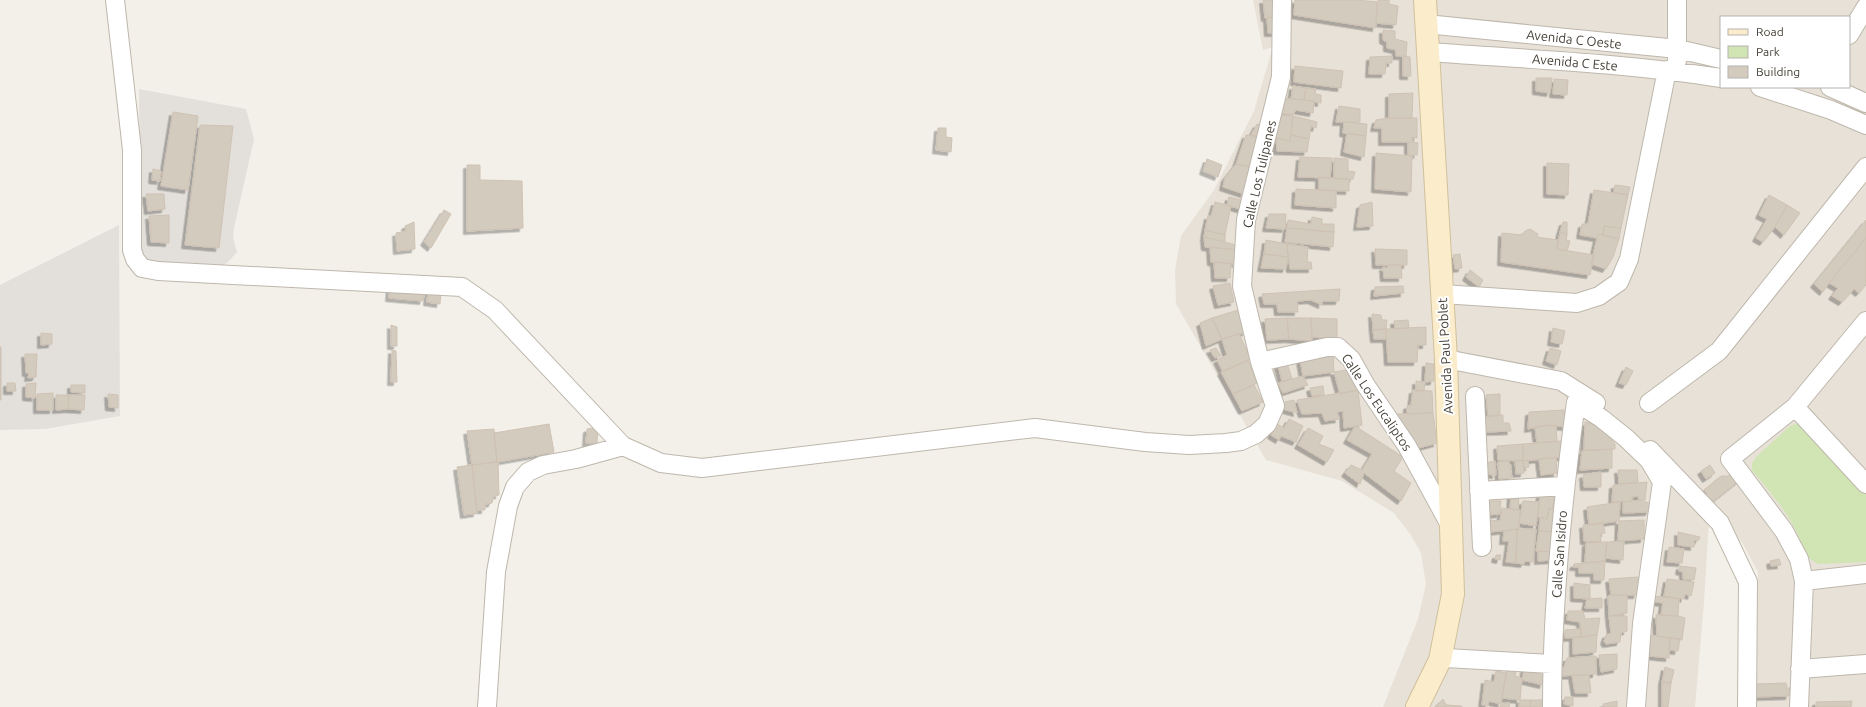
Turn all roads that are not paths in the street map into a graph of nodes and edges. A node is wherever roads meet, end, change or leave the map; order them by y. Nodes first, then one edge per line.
1 (115, 0) edge
2 (1282, 0) edge
3 (1425, 0) edge
4 (1677, 0) edge
5 (1866, 7) edge
6 (1426, 24) junction
7 (1850, 33) edge
8 (1678, 49) junction
9 (1428, 52) junction
10 (1720, 59) edge
11 (1672, 71) junction
12 (1720, 78) edge
13 (1763, 88) edge
14 (1832, 88) edge
15 (1866, 103) edge
16 (1866, 125) edge
17 (1866, 167) edge
18 (1442, 294) junction
19 (1864, 329) edge
20 (1446, 360) junction
21 (1260, 362) junction
22 (1475, 396) dead end
23 (1649, 402) dead end
24 (1795, 407) junction
25 (623, 446) junction
26 (1866, 484) edge
27 (1564, 486) junction
28 (1479, 491) junction
29 (1452, 529) junction
30 (1482, 547) dead end
31 (1866, 574) edge
32 (1804, 581) junction
33 (1440, 660) junction
34 (1552, 664) junction
35 (1866, 664) edge
36 (1800, 669) junction
37 (487, 707) edge
38 (1417, 707) edge
39 (1552, 707) edge
40 (1636, 707) edge
41 (1747, 707) edge
42 (1799, 707) edge

1 - 25 street
2 - 21 street, Calle Los Tulipanes
3 - 6 main road, Avenida Paul Poblet
4 - 8 street
5 - 7 street
6 - 8 street, Avenida C Oeste
6 - 9 main road, Avenida Paul Poblet
8 - 10 street, Avenida C Oeste
8 - 11 street
9 - 11 street, Avenida C Este
9 - 18 main road, Avenida Paul Poblet
11 - 12 street, Avenida C Este
11 - 18 street
13 - 16 street
14 - 15 street
17 - 23 street
18 - 20 main road, Avenida Paul Poblet
19 - 24 street
20 - 29 main road, Avenida Paul Poblet
20 - 41 street
21 - 25 street, Calle Los Tulipanes
21 - 29 street, Calle Los Eucaliptos
22 - 28 street
24 - 26 street
24 - 32 street
25 - 37 street
27 - 28 street
27 - 34 street, Calle San Isidro
27 - 40 street, Calle San Isidro
28 - 30 street
29 - 33 main road, Avenida Paul Poblet
31 - 32 street
32 - 36 street
33 - 34 street
33 - 38 main road, Avenida Paul Poblet
34 - 39 street, Calle San Isidro
35 - 36 street
36 - 42 street

